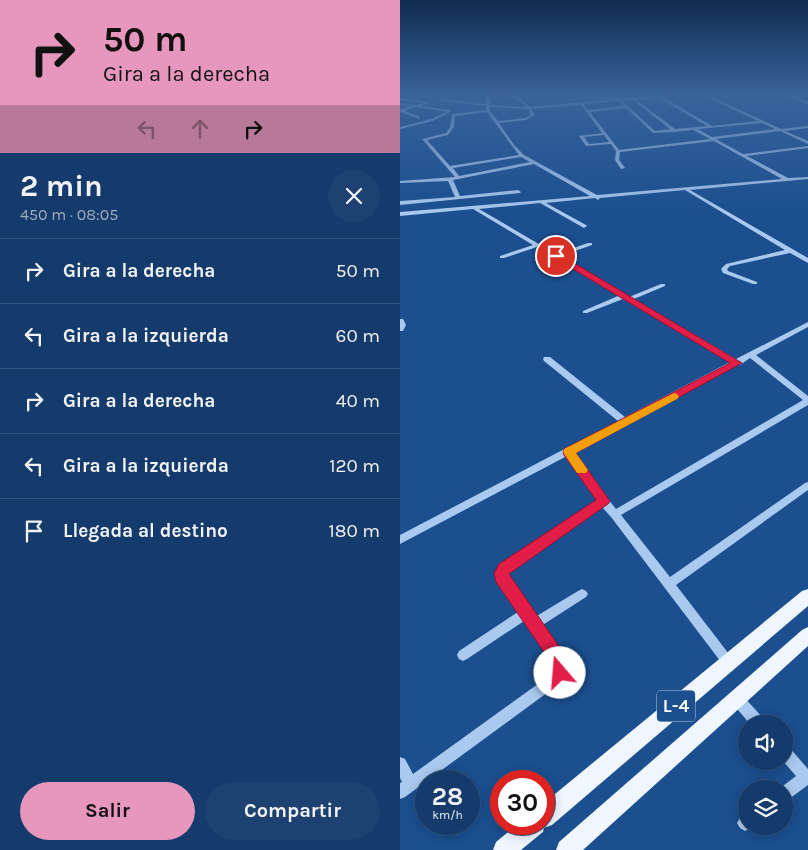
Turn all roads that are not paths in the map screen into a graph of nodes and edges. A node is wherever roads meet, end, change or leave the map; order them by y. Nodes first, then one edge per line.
1 (447, 134) edge
2 (505, 134) edge
3 (604, 134) joint
4 (702, 134) edge
5 (753, 134) edge
6 (788, 134) edge
7 (712, 139) junction
8 (611, 143) junction
9 (808, 145) edge
10 (800, 148) junction
11 (618, 151) junction
12 (808, 153) edge
13 (743, 155) junction
14 (522, 156) junction
15 (534, 163) junction
16 (450, 167) junction
17 (623, 168) dead end
18 (458, 177) junction
19 (808, 178) edge
20 (450, 179) junction
21 (788, 180) junction
22 (400, 182) edge
23 (687, 190) junction
24 (518, 192) dead end
25 (458, 198) junction
26 (599, 198) junction
27 (400, 203) edge
28 (543, 203) junction
29 (476, 208) junction
30 (400, 214) edge
31 (584, 226) dead end
32 (590, 244) dead end
33 (538, 245) junction
34 (790, 251) junction
35 (556, 256) junction
36 (502, 258) dead end
37 (808, 261) edge
38 (755, 283) dead end
39 (663, 285) dead end
40 (627, 298) junction
41 (585, 312) dead end
42 (400, 321) edge
43 (808, 324) edge
44 (400, 329) edge
45 (751, 355) junction
46 (547, 359) dead end
47 (737, 363) junction
48 (808, 400) edge
49 (626, 422) junction
50 (569, 452) junction
51 (808, 486) edge
52 (603, 501) junction
53 (615, 514) junction
54 (400, 540) edge
55 (668, 586) junction
56 (582, 594) dead end
57 (808, 596) edge
58 (526, 613) junction
59 (534, 624) junction
60 (808, 635) edge
61 (462, 655) dead end
62 (728, 662) junction
63 (737, 699) junction
64 (751, 715) edge
65 (793, 762) edge
66 (400, 764) edge
67 (807, 777) edge
68 (793, 787) edge
69 (406, 788) edge
70 (555, 808) edge
71 (522, 835) edge
72 (504, 850) edge
73 (567, 850) edge

1 - 16 street
2 - 14 street
3 - 8 street
3 - 8 street
4 - 7 street
5 - 7 street
6 - 9 street
7 - 11 street
7 - 13 street
8 - 11 street
9 - 10 street
10 - 12 street
10 - 13 street
11 - 17 street
13 - 21 street
14 - 15 street
14 - 16 street
15 - 18 street
15 - 26 street
16 - 18 street
18 - 20 street
19 - 21 street
20 - 22 street
20 - 25 street
21 - 23 street
23 - 26 street
23 - 34 street
24 - 25 street
25 - 27 street
26 - 28 street
28 - 29 street
28 - 31 street
29 - 30 street
29 - 33 street
32 - 35 street
33 - 35 street
33 - 36 street
34 - 37 street
34 - 38 street
35 - 40 street
39 - 40 street
40 - 41 street
40 - 47 street
42 - 44 street
43 - 45 street
45 - 47 street
45 - 48 street
46 - 49 street
47 - 49 street
48 - 53 street
49 - 50 street
50 - 52 street
50 - 54 street
51 - 55 street
52 - 53 street
52 - 58 street
53 - 55 street
55 - 62 street
56 - 59 street
57 - 62 main road, L-4
58 - 59 street
58 - 61 street
59 - 69 street
60 - 63 main road, L-4
62 - 70 main road, L-4
63 - 64 street
63 - 73 main road, L-4
65 - 67 street
66 - 69 street
67 - 68 street
71 - 72 main road

